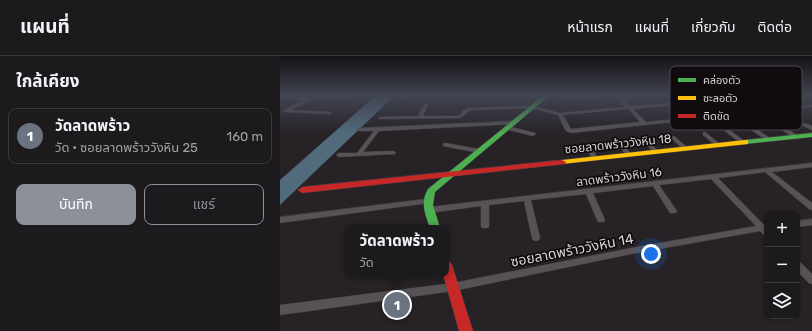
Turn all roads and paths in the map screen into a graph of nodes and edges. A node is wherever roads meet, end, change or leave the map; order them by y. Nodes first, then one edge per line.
1 (290, 109) edge
2 (424, 109) edge
3 (480, 109) edge
4 (531, 109) edge
5 (536, 109) edge
6 (619, 109) edge
7 (630, 109) edge
8 (329, 113) dead end
9 (560, 114) junction
10 (420, 117) junction
11 (380, 118) dead end
12 (670, 121) edge
13 (645, 124) junction
14 (510, 125) junction
15 (805, 125) dead end
16 (812, 128) edge
17 (360, 130) dead end
18 (377, 130) junction
19 (755, 130) edge
20 (785, 130) edge
21 (728, 131) dead end
22 (533, 134) dead end
23 (705, 134) dead end
24 (812, 135) edge
25 (797, 137) junction
26 (674, 138) dead end
27 (645, 140) dead end
28 (770, 140) junction
29 (619, 142) dead end
30 (744, 143) junction
31 (445, 145) dead end
32 (718, 145) junction
33 (588, 146) dead end
34 (686, 149) junction
35 (478, 151) junction
36 (656, 152) junction
37 (393, 153) dead end
38 (359, 154) junction
39 (338, 155) dead end
40 (629, 155) junction
41 (595, 159) junction
42 (812, 165) edge
43 (766, 170) junction
44 (450, 174) junction
45 (712, 176) junction
46 (654, 183) junction
47 (302, 190) dead end
48 (589, 192) junction
49 (527, 199) junction
50 (426, 201) junction
51 (485, 204) junction
52 (812, 207) edge
53 (429, 210) junction
54 (673, 211) dead end
55 (280, 220) edge
56 (600, 220) dead end
57 (812, 222) edge
58 (800, 224) edge
59 (434, 225) edge
60 (485, 226) dead end
61 (764, 228) edge
62 (764, 229) edge
63 (536, 238) dead end
64 (800, 268) edge
65 (449, 274) edge
66 (812, 280) edge
67 (453, 287) junction
68 (280, 310) edge
69 (466, 331) edge

1 - 8 street
2 - 10 street
3 - 10 street
4 - 14 street
5 - 9 street
6 - 9 street
7 - 13 street
9 - 13 street
10 - 11 street
12 - 13 street
14 - 18 street
14 - 22 street
14 - 35 street
15 - 16 street
17 - 18 street
18 - 38 street
19 - 28 street
20 - 25 street
21 - 30 street
23 - 32 street
24 - 25 street, ซอยลาดพร้าววังหิน 18
25 - 28 street, ซอยลาดพร้าววังหิน 18
26 - 34 street
27 - 36 street
28 - 30 street, ซอยลาดพร้าววังหิน 18
29 - 40 street
30 - 32 street, ซอยลาดพร้าววังหิน 18
31 - 35 street
32 - 34 street, ซอยลาดพร้าววังหิน 18
33 - 41 street
34 - 36 street, ซอยลาดพร้าววังหิน 18
35 - 44 street
36 - 40 street, ซอยลาดพร้าววังหิน 18
37 - 38 street
38 - 39 street
40 - 41 street, ซอยลาดพร้าววังหิน 18
41 - 44 street, ซอยลาดพร้าววังหิน 18
42 - 43 street, ลาดพร้าววังหิน 16
43 - 45 street, ลาดพร้าววังหิน 16
43 - 52 street
44 - 47 street, ซอยลาดพร้าววังหิน 18
44 - 50 street
45 - 46 street, ลาดพร้าววังหิน 16
45 - 61 street
46 - 48 street, ลาดพร้าววังหิน 16
46 - 54 street
48 - 49 street, ลาดพร้าววังหิน 16
48 - 56 street
49 - 51 street, ลาดพร้าววังหิน 16
49 - 63 street
50 - 53 street
50 - 55 street
51 - 53 street, ลาดพร้าววังหิน 16
51 - 60 street
53 - 59 street
57 - 58 street
62 - 67 street, ซอยลาดพร้าววังหิน 14
64 - 66 street
65 - 67 street
67 - 68 street, ซอยลาดพร้าววังหิน 14
67 - 69 street

